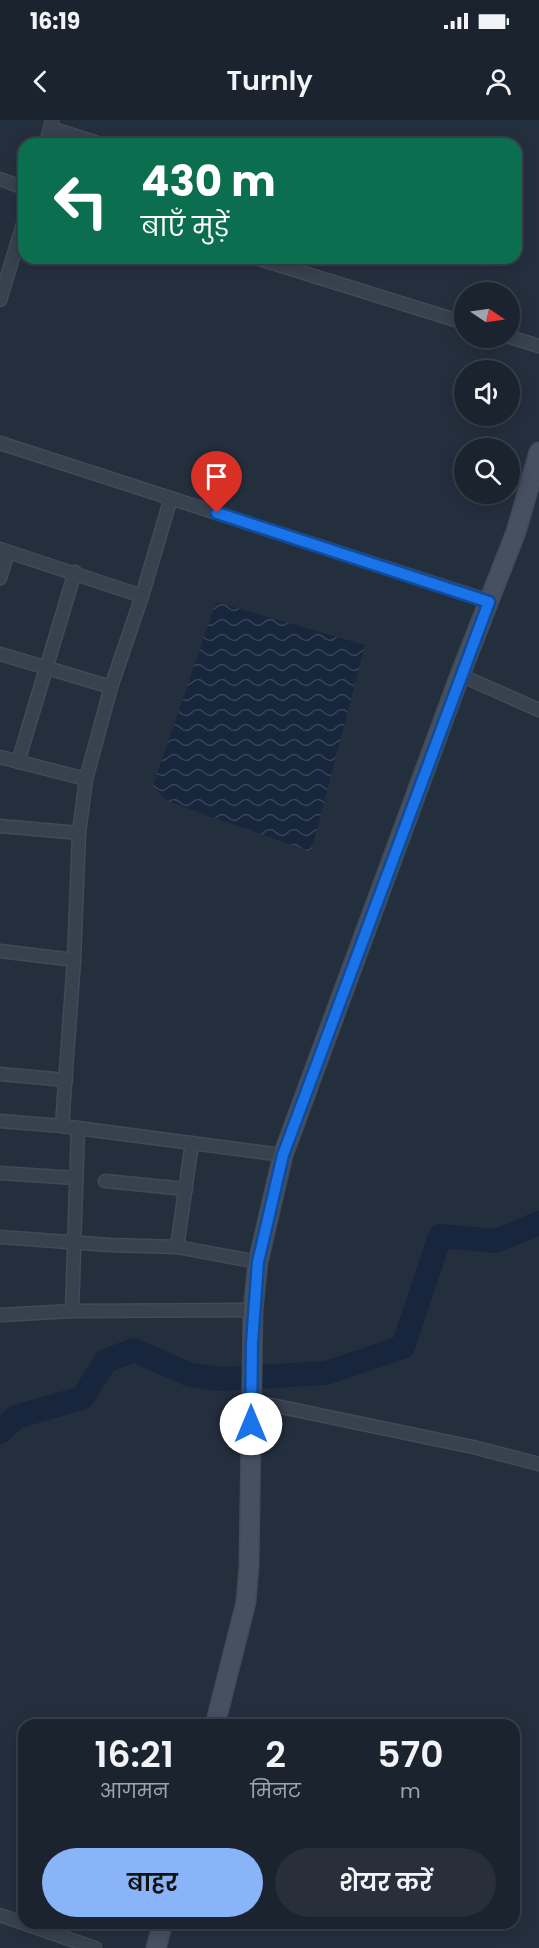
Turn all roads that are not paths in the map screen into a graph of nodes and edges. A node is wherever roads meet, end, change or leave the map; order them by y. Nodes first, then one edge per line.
1 (51, 124) edge
2 (86, 138) edge
3 (0, 179) edge
4 (18, 186) edge
5 (18, 241) edge
6 (275, 264) edge
7 (0, 300) edge
8 (454, 320) edge
9 (520, 340) edge
10 (539, 346) edge
11 (0, 443) edge
12 (539, 452) edge
13 (171, 498) junction
14 (4, 550) edge
15 (75, 572) junction
16 (0, 578) edge
17 (142, 596) junction
18 (489, 602) junction
19 (0, 654) edge
20 (46, 668) junction
21 (460, 675) junction
22 (111, 687) junction
23 (539, 710) edge
24 (0, 757) edge
25 (18, 762) junction
26 (86, 779) junction
27 (0, 826) edge
28 (78, 833) junction
29 (0, 951) edge
30 (74, 960) junction
31 (0, 1074) edge
32 (66, 1080) junction
33 (0, 1121) edge
34 (62, 1126) junction
35 (78, 1128) junction
36 (192, 1143) junction
37 (283, 1155) junction
38 (0, 1173) edge
39 (76, 1178) junction
40 (105, 1181) dead end
41 (186, 1189) junction
42 (0, 1237) edge
43 (74, 1242) junction
44 (177, 1247) junction
45 (258, 1262) junction
46 (253, 1310) junction
47 (72, 1311) junction
48 (0, 1315) edge
49 (251, 1394) junction
50 (539, 1464) edge
51 (217, 1719) edge
52 (0, 1915) edge
53 (18, 1921) edge
54 (40, 1929) edge
55 (161, 1929) edge
56 (95, 1948) edge
57 (156, 1948) edge

1 - 2 street
3 - 4 street
5 - 7 street
6 - 8 street
9 - 10 street
11 - 13 street
12 - 18 main road
13 - 17 street
13 - 18 street
14 - 15 street
14 - 16 street
15 - 17 street
15 - 20 street
17 - 22 street
18 - 21 main road
19 - 20 street
20 - 22 street
20 - 25 street
21 - 23 street
21 - 37 main road
22 - 26 street
24 - 25 street
25 - 26 street
26 - 28 street
27 - 28 street
28 - 30 street
29 - 30 street
30 - 32 street
31 - 32 street
32 - 34 street
33 - 34 street
34 - 35 street
35 - 36 street
35 - 39 street
36 - 37 street
36 - 41 street
37 - 45 main road
38 - 39 street
39 - 43 street
40 - 41 street
41 - 44 street
42 - 43 street
43 - 44 street
43 - 47 street
44 - 45 street
45 - 46 main road
46 - 47 street
46 - 49 main road
47 - 48 street
49 - 50 street
49 - 51 main road
52 - 53 street
54 - 56 street
55 - 57 main road

